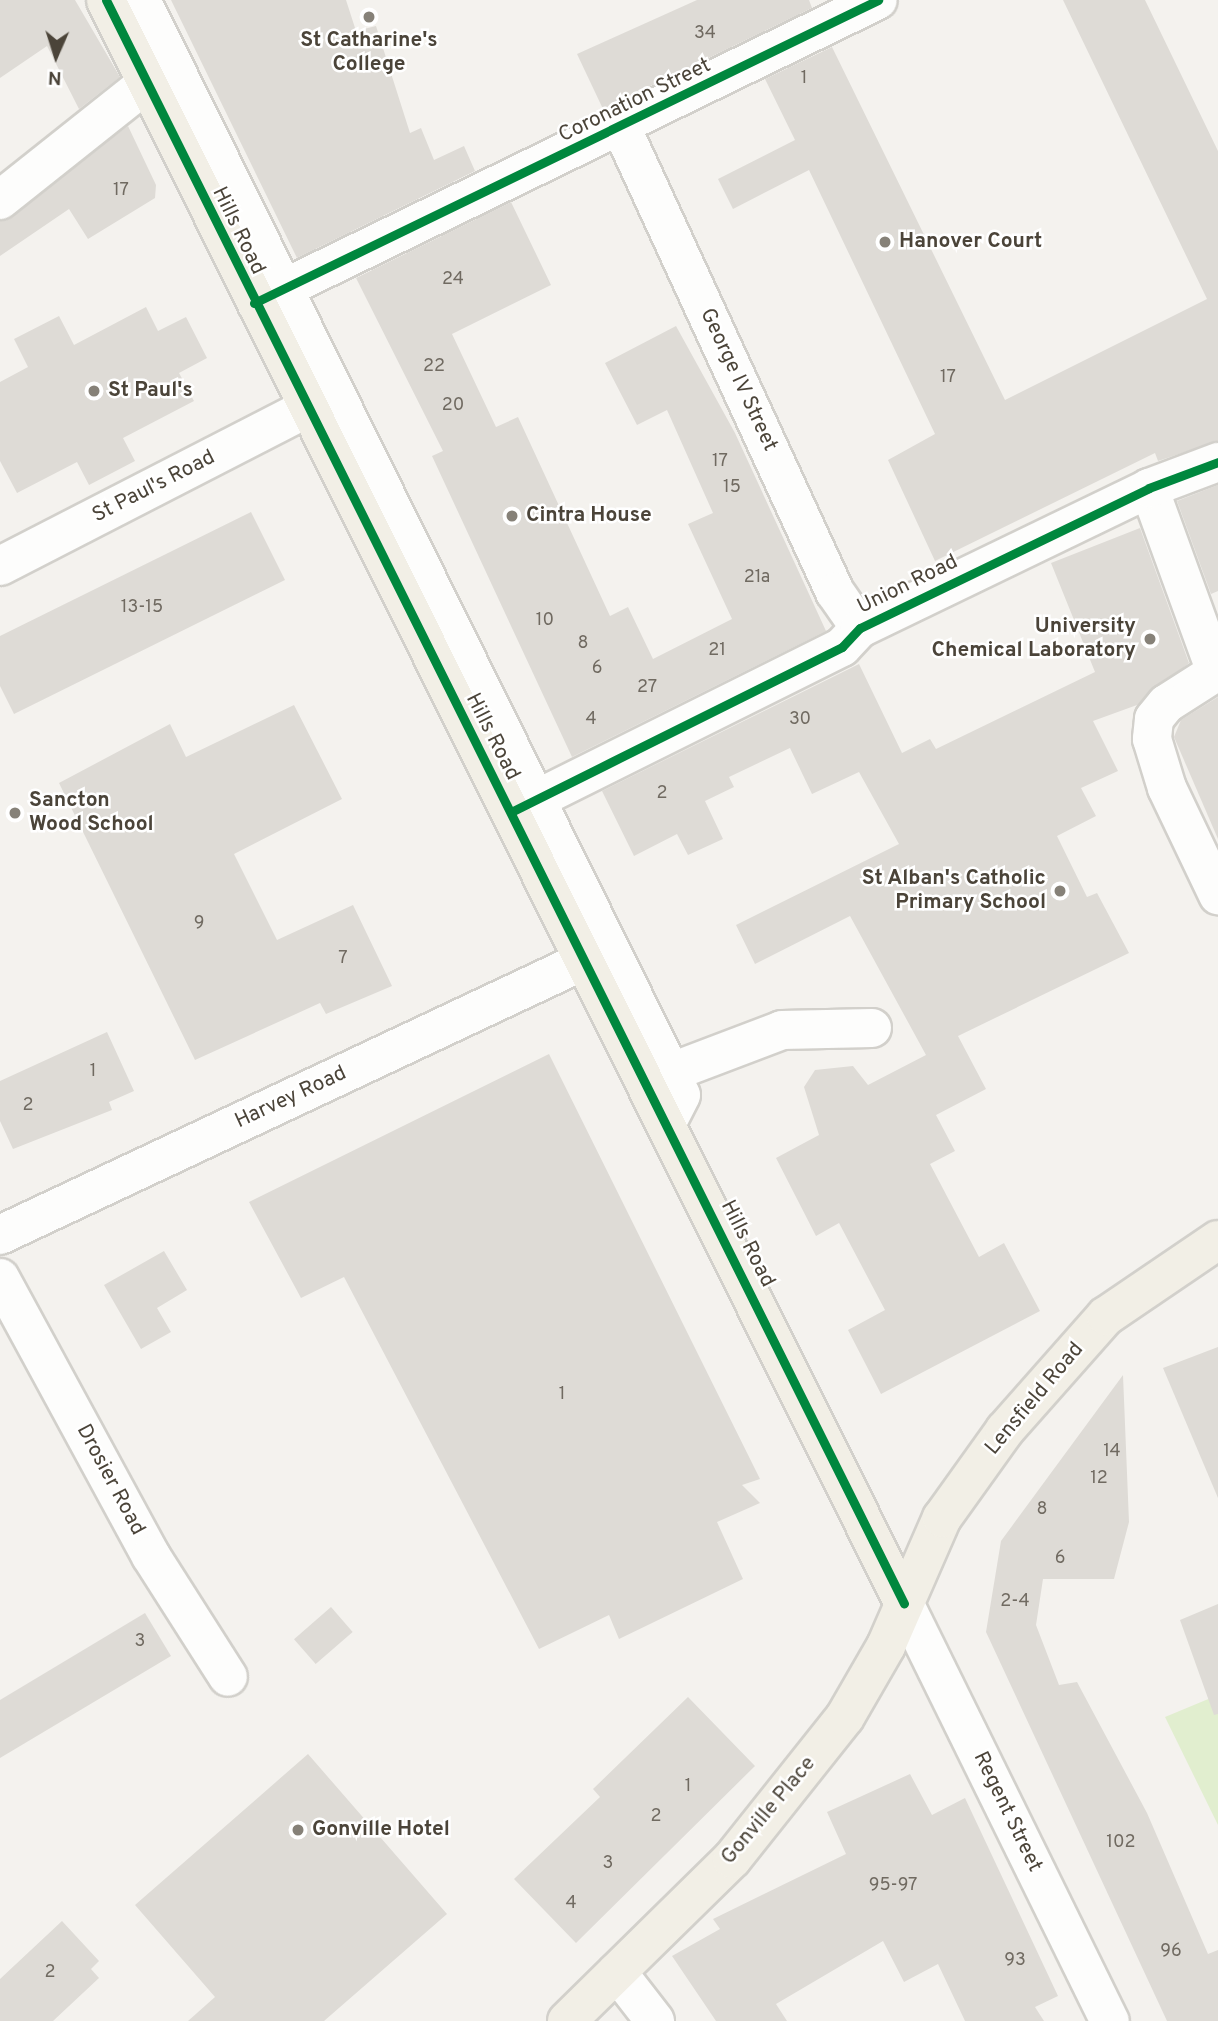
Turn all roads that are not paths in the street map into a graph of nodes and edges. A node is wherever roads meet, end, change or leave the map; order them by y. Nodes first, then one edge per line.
1 (106, 0) edge
2 (141, 0) edge
3 (878, 0) edge
4 (147, 83) junction
5 (622, 129) junction
6 (0, 200) edge
7 (267, 296) junction
8 (307, 408) junction
9 (1218, 462) edge
10 (1149, 488) junction
11 (0, 566) edge
12 (860, 628) junction
13 (522, 807) junction
14 (1218, 895) edge
15 (583, 961) junction
16 (872, 1028) dead end
17 (659, 1077) junction
18 (0, 1235) edge
19 (1218, 1240) edge
20 (0, 1278) edge
21 (904, 1603) junction
22 (228, 1677) dead end
23 (617, 1972) junction
24 (567, 2021) edge
25 (656, 2021) edge
26 (1110, 2021) edge

1 - 4 main road, Hills Road
2 - 7 street
3 - 5 street, Coronation Street
4 - 6 street
4 - 7 main road, Hills Road
5 - 7 street, Coronation Street
5 - 12 street, George IV Street
7 - 8 main road, Hills Road
7 - 13 street
8 - 11 street, St Paul's Road
8 - 13 main road, Hills Road
9 - 10 street, Union Road
10 - 12 street, Union Road
10 - 14 street
12 - 13 street, Union Road
13 - 15 main road, Hills Road
13 - 17 street
15 - 17 main road, Hills Road
15 - 18 street, Harvey Road
16 - 17 street
17 - 21 main road, Hills Road
19 - 21 main road, Lensfield Road
20 - 22 street, Drosier Road
21 - 23 main road, Gonville Place
21 - 26 street, Regent Street
23 - 24 main road, Gonville Place
23 - 25 street

